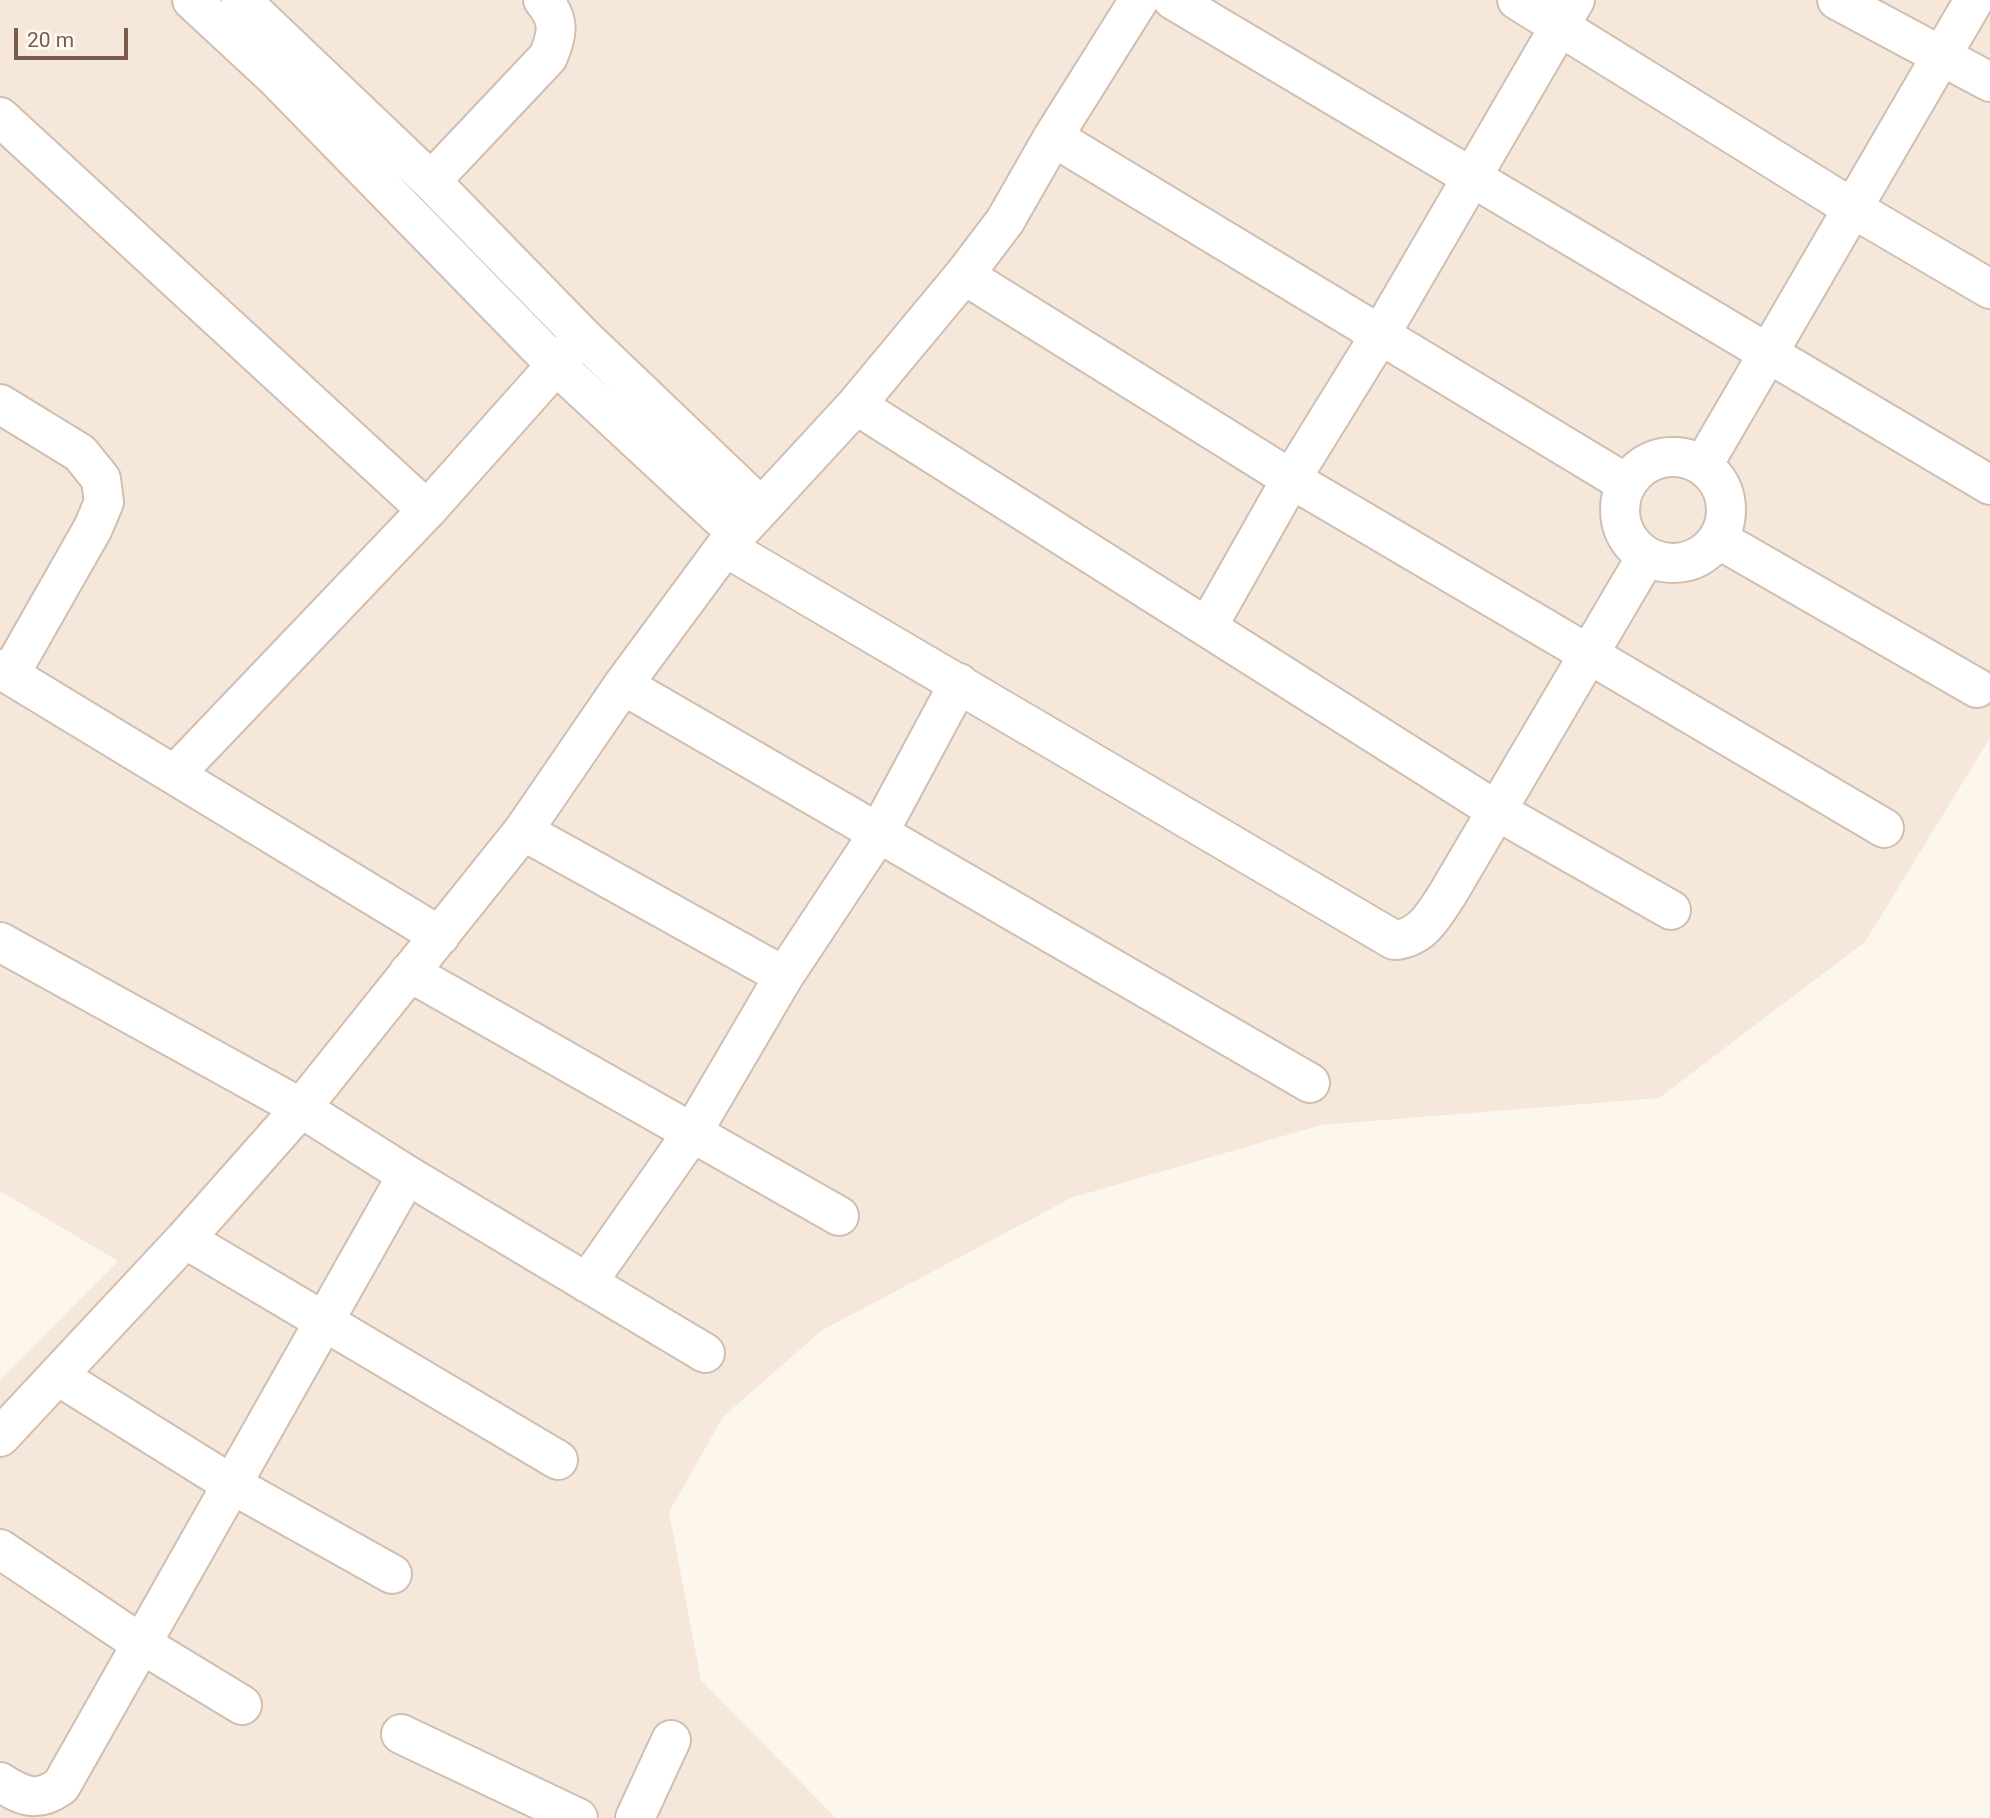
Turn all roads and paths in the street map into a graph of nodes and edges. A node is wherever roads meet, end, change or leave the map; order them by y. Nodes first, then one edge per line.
1 (192, 0) edge
2 (241, 0) edge
3 (543, 0) edge
4 (1139, 0) edge
5 (1173, 0) edge
6 (1517, 0) edge
7 (1837, 0) edge
8 (1974, 0) edge
9 (1566, 13) edge
10 (1943, 55) junction
11 (1990, 82) edge
12 (0, 117) edge
13 (1053, 137) junction
14 (422, 172) junction
15 (1470, 177) junction
16 (386, 192) junction
17 (1852, 208) junction
18 (458, 209) junction
19 (430, 236) junction
20 (964, 275) junction
21 (1990, 289) edge
22 (1380, 335) junction
23 (582, 336) junction
24 (1768, 356) junction
25 (556, 365) junction
26 (0, 404) edge
27 (856, 405) junction
28 (1703, 465) junction
29 (1291, 479) junction
30 (1627, 484) junction
31 (1990, 485) edge
32 (427, 510) junction
33 (741, 529) junction
34 (1718, 539) junction
35 (1646, 557) junction
36 (1208, 626) junction
37 (1588, 654) junction
38 (5, 671) edge
39 (959, 683) junction
40 (623, 685) junction
41 (1976, 688) dead end
42 (175, 775) junction
43 (1497, 811) junction
44 (1884, 828) dead end
45 (523, 831) junction
46 (878, 834) junction
47 (1671, 909) dead end
48 (440, 936) junction
49 (0, 942) edge
50 (409, 972) junction
51 (784, 976) junction
52 (1310, 1083) dead end
53 (301, 1108) junction
54 (692, 1133) junction
55 (407, 1175) junction
56 (839, 1216) dead end
57 (185, 1238) junction
58 (587, 1283) junction
59 (324, 1324) junction
60 (705, 1353) dead end
61 (58, 1376) junction
62 (0, 1437) edge
63 (558, 1460) dead end
64 (231, 1484) junction
65 (0, 1549) edge
66 (392, 1574) dead end
67 (140, 1643) junction
68 (242, 1705) dead end
69 (401, 1734) dead end
70 (671, 1740) dead end
71 (0, 1782) edge
72 (578, 1818) edge
73 (635, 1818) edge

1 - 16 street
2 - 14 street
3 - 14 street
4 - 13 street
5 - 15 street
6 - 9 street
7 - 10 street
8 - 10 street
9 - 15 street
9 - 17 street
10 - 11 street
10 - 17 street
12 - 32 street
13 - 20 street
13 - 22 street
14 - 16 street
14 - 18 street
15 - 22 street
15 - 24 street
16 - 19 street
17 - 21 street
17 - 24 street
18 - 19 street
18 - 23 street
19 - 25 street
20 - 27 street
20 - 29 street
22 - 29 street
22 - 30 street
23 - 25 street
23 - 33 street
24 - 28 street
24 - 31 street
25 - 32 street
25 - 33 street
26 - 38 street
27 - 33 street
27 - 36 street
28 - 30 street
28 - 34 street
29 - 36 street
29 - 37 street
30 - 35 street
32 - 42 street
33 - 39 street
33 - 40 street
34 - 35 street
34 - 41 street
35 - 37 street
36 - 43 street
37 - 43 street
37 - 44 street
38 - 42 street
39 - 43 street
39 - 46 street
40 - 45 street
40 - 46 street
42 - 48 street
43 - 47 street
45 - 48 street
45 - 51 street
46 - 51 street
46 - 52 street
48 - 50 street
49 - 53 street
50 - 53 street
50 - 54 street
51 - 54 street
53 - 55 street
53 - 57 street
54 - 56 street
54 - 58 street
55 - 58 street
55 - 59 street
57 - 59 street
57 - 61 street
58 - 60 street
59 - 63 street
59 - 64 street
61 - 62 street
61 - 64 street
64 - 66 street
64 - 67 street
65 - 67 street
67 - 68 street
67 - 71 street
69 - 72 street
70 - 73 street

